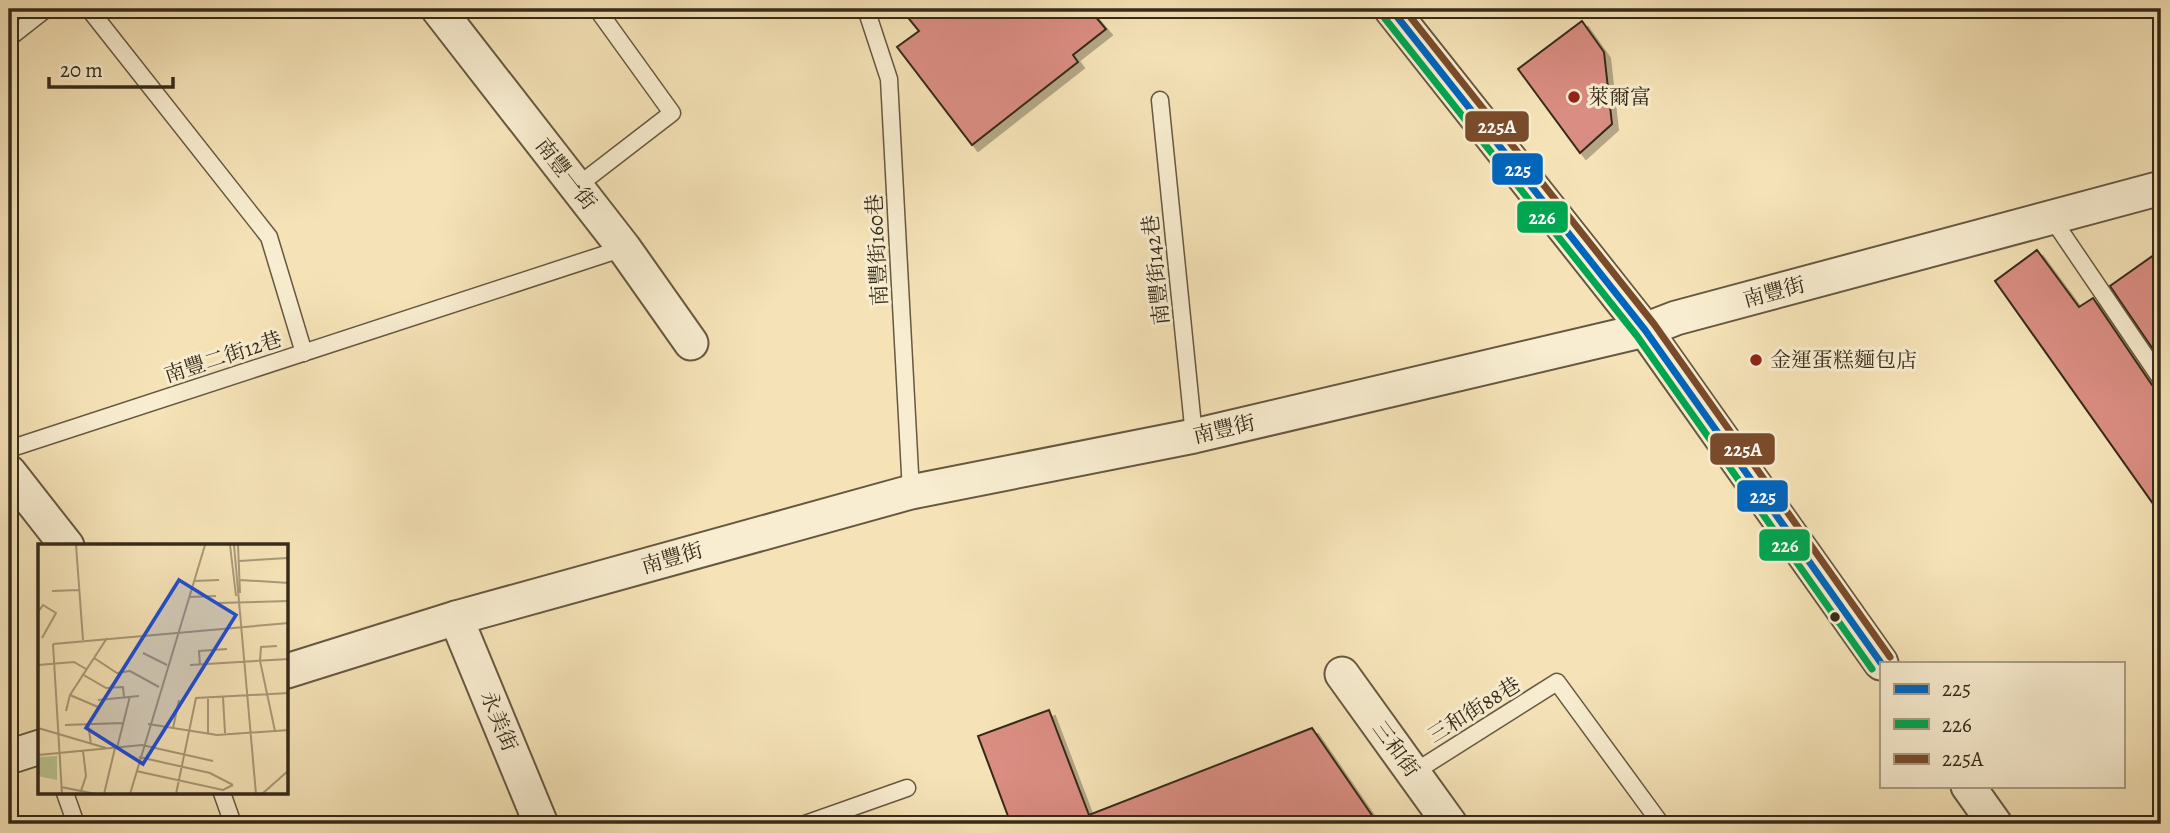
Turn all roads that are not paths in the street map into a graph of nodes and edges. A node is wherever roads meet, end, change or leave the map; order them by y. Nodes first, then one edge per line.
1 (46, 9) edge
2 (89, 9) edge
3 (438, 9) edge
4 (597, 9) edge
5 (866, 9) edge
6 (1391, 9) edge
7 (9, 38) edge
8 (1160, 100) dead end
9 (576, 187) junction
10 (2161, 188) edge
11 (2051, 218) junction
12 (624, 248) junction
13 (1645, 330) junction
14 (691, 343) dead end
15 (304, 353) junction
16 (2161, 379) edge
17 (1194, 436) junction
18 (9, 449) edge
19 (9, 472) edge
20 (911, 492) junction
21 (65, 544) edge
22 (456, 618) junction
23 (1880, 662) edge
24 (289, 670) edge
25 (1342, 674) dead end
26 (38, 748) edge
27 (9, 757) edge
28 (1413, 774) junction
29 (907, 788) dead end
30 (1969, 788) edge
31 (65, 794) edge
32 (222, 794) edge
33 (76, 824) edge
34 (233, 824) edge
35 (541, 824) edge
36 (805, 824) edge
37 (1450, 824) edge
38 (1661, 824) edge
39 (1995, 824) edge

1 - 7 lane
2 - 15 lane
3 - 9 street, 南豐一街
4 - 9 lane
5 - 20 lane, 南豐街160巷
6 - 13 street
8 - 17 lane, 南豐街142巷
9 - 12 street, 南豐一街
10 - 11 street, 南豐街
11 - 13 street, 南豐街
11 - 16 lane
12 - 14 street, 南豐一街
12 - 15 lane, 南豐二街12巷
13 - 17 street, 南豐街
13 - 23 street
15 - 18 lane, 南豐二街12巷
17 - 20 street, 南豐街
19 - 21 street
20 - 22 street, 南豐街
22 - 24 street, 南豐街
22 - 35 street, 永美街
25 - 28 street, 三和街
26 - 27 street
28 - 37 street, 三和街
28 - 38 lane, 三和街88巷
29 - 36 lane
30 - 39 street
31 - 33 lane
32 - 34 lane

